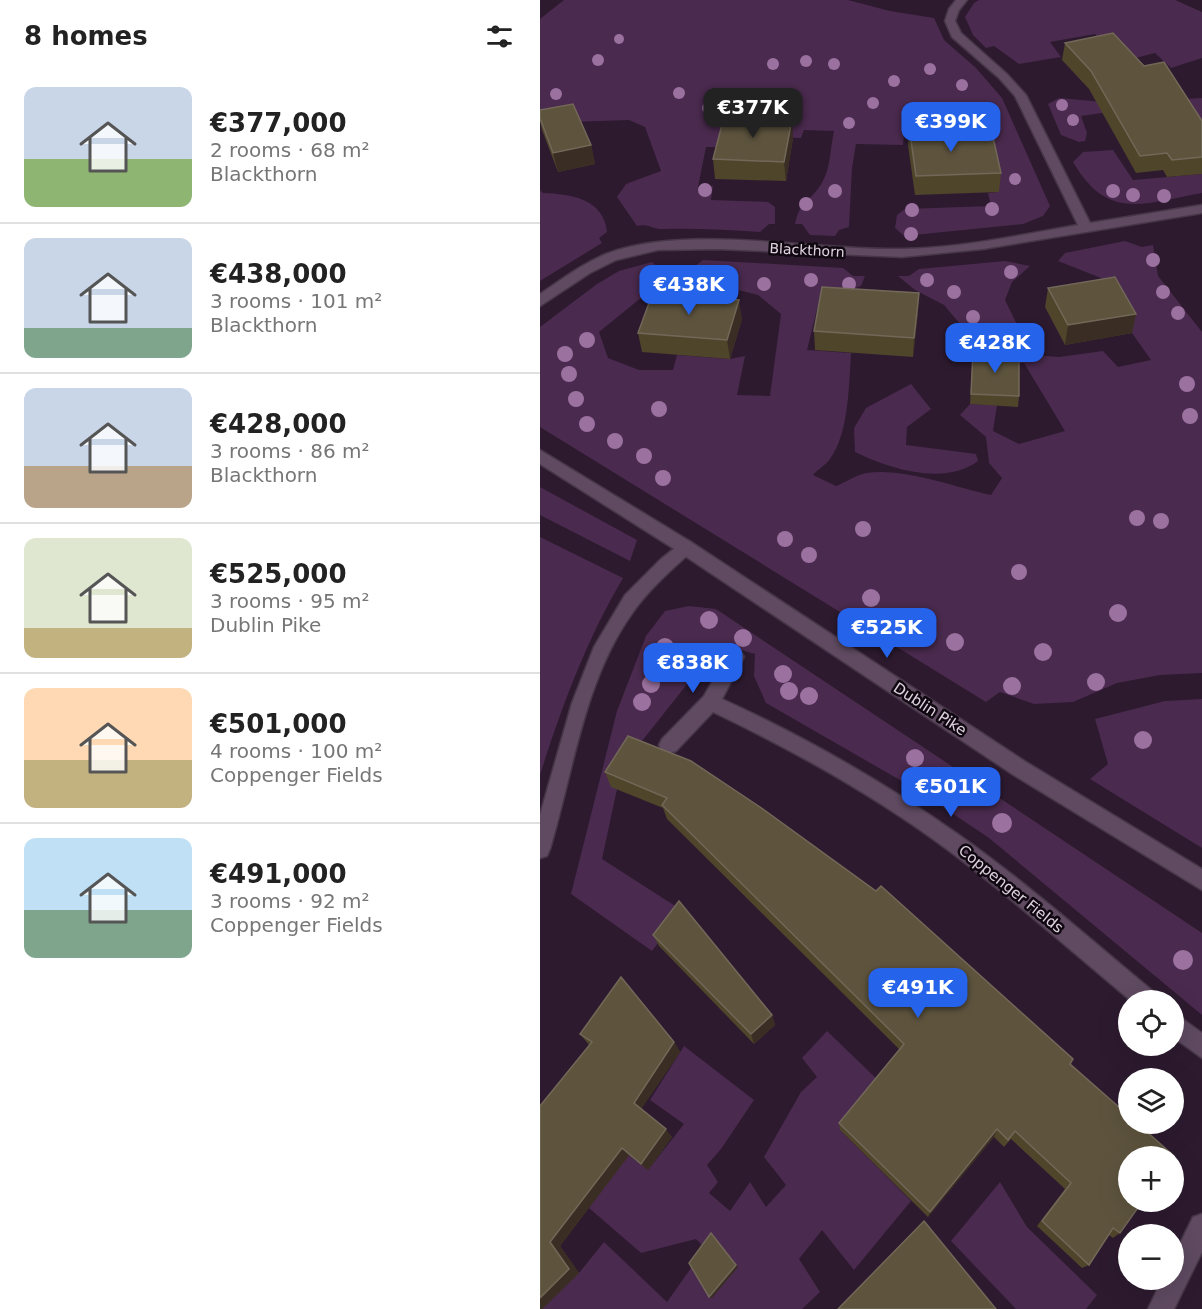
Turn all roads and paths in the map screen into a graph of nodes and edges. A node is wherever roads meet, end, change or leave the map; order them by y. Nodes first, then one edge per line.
1 (962, 0) edge
2 (1202, 209) edge
3 (1086, 228) junction
4 (540, 301) edge
5 (540, 456) edge
6 (685, 547) junction
7 (735, 657) dead end
8 (711, 702) junction
9 (669, 745) dead end
10 (540, 849) edge
11 (1202, 880) edge
12 (1134, 990) edge
13 (1184, 1032) edge
14 (1202, 1047) edge
15 (1202, 1226) edge
16 (1161, 1309) edge

1 - 3 street
2 - 3 street, Blackthorn
3 - 4 street, Blackthorn
5 - 6 street, Dublin Pike
6 - 10 street
6 - 11 street, Dublin Pike
7 - 8 street
8 - 9 street
8 - 12 street, Coppenger Fields
13 - 14 street
15 - 16 street

